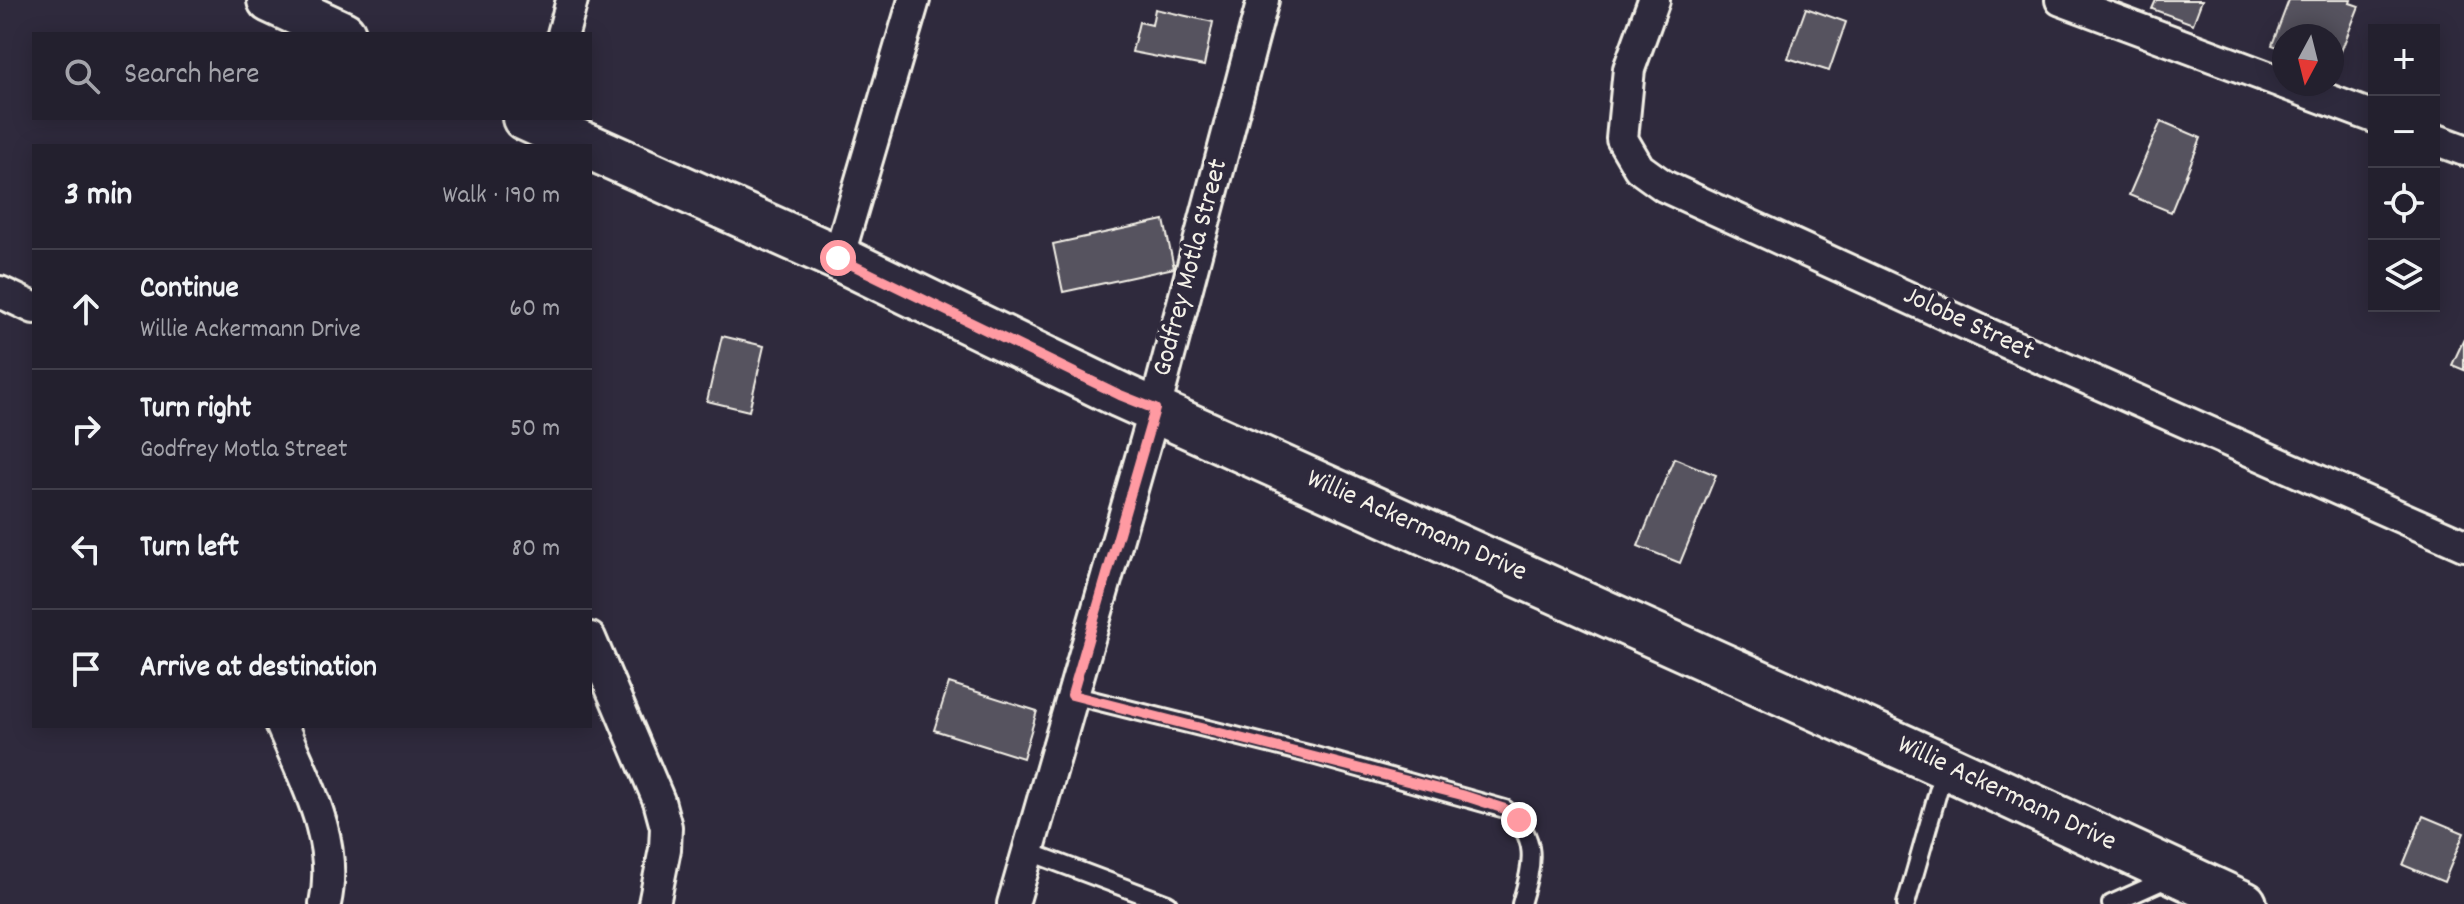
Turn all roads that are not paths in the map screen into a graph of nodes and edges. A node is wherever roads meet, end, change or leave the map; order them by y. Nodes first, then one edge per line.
1 (270, 0) edge
2 (572, 0) edge
3 (914, 0) edge
4 (1263, 0) edge
5 (1654, 0) edge
6 (2061, 0) edge
7 (339, 32) edge
8 (564, 32) edge
9 (2272, 79) edge
10 (2317, 96) edge
11 (2368, 115) edge
12 (533, 126) edge
13 (2440, 141) edge
14 (581, 144) edge
15 (592, 148) edge
16 (2464, 150) edge
17 (838, 258) junction
18 (0, 292) edge
19 (32, 307) edge
20 (1155, 409) junction
21 (2464, 545) edge
22 (592, 643) edge
23 (1072, 695) junction
24 (283, 728) edge
25 (1945, 766) junction
26 (1027, 851) junction
27 (2178, 874) junction
28 (325, 904) edge
29 (654, 904) edge
30 (1013, 904) edge
31 (1168, 904) edge
32 (1521, 904) edge
33 (1906, 904) edge
34 (2111, 904) edge
35 (2244, 904) edge

1 - 7 street
2 - 8 street
3 - 17 street
4 - 20 street, Godfrey Motla Street
5 - 21 street, Jolobe Street
6 - 9 street
10 - 11 street
12 - 14 street, Willie Ackermann Drive
13 - 16 street
15 - 17 street, Willie Ackermann Drive
17 - 20 street, Willie Ackermann Drive
18 - 19 street
20 - 23 street, Godfrey Motla Street
20 - 25 street, Willie Ackermann Drive
22 - 29 street
23 - 26 street, Godfrey Motla Street
23 - 32 lane
24 - 28 street
25 - 27 street, Willie Ackermann Drive
25 - 33 lane
26 - 30 street, Godfrey Motla Street
26 - 31 lane
27 - 34 lane
27 - 35 street, Willie Ackermann Drive

